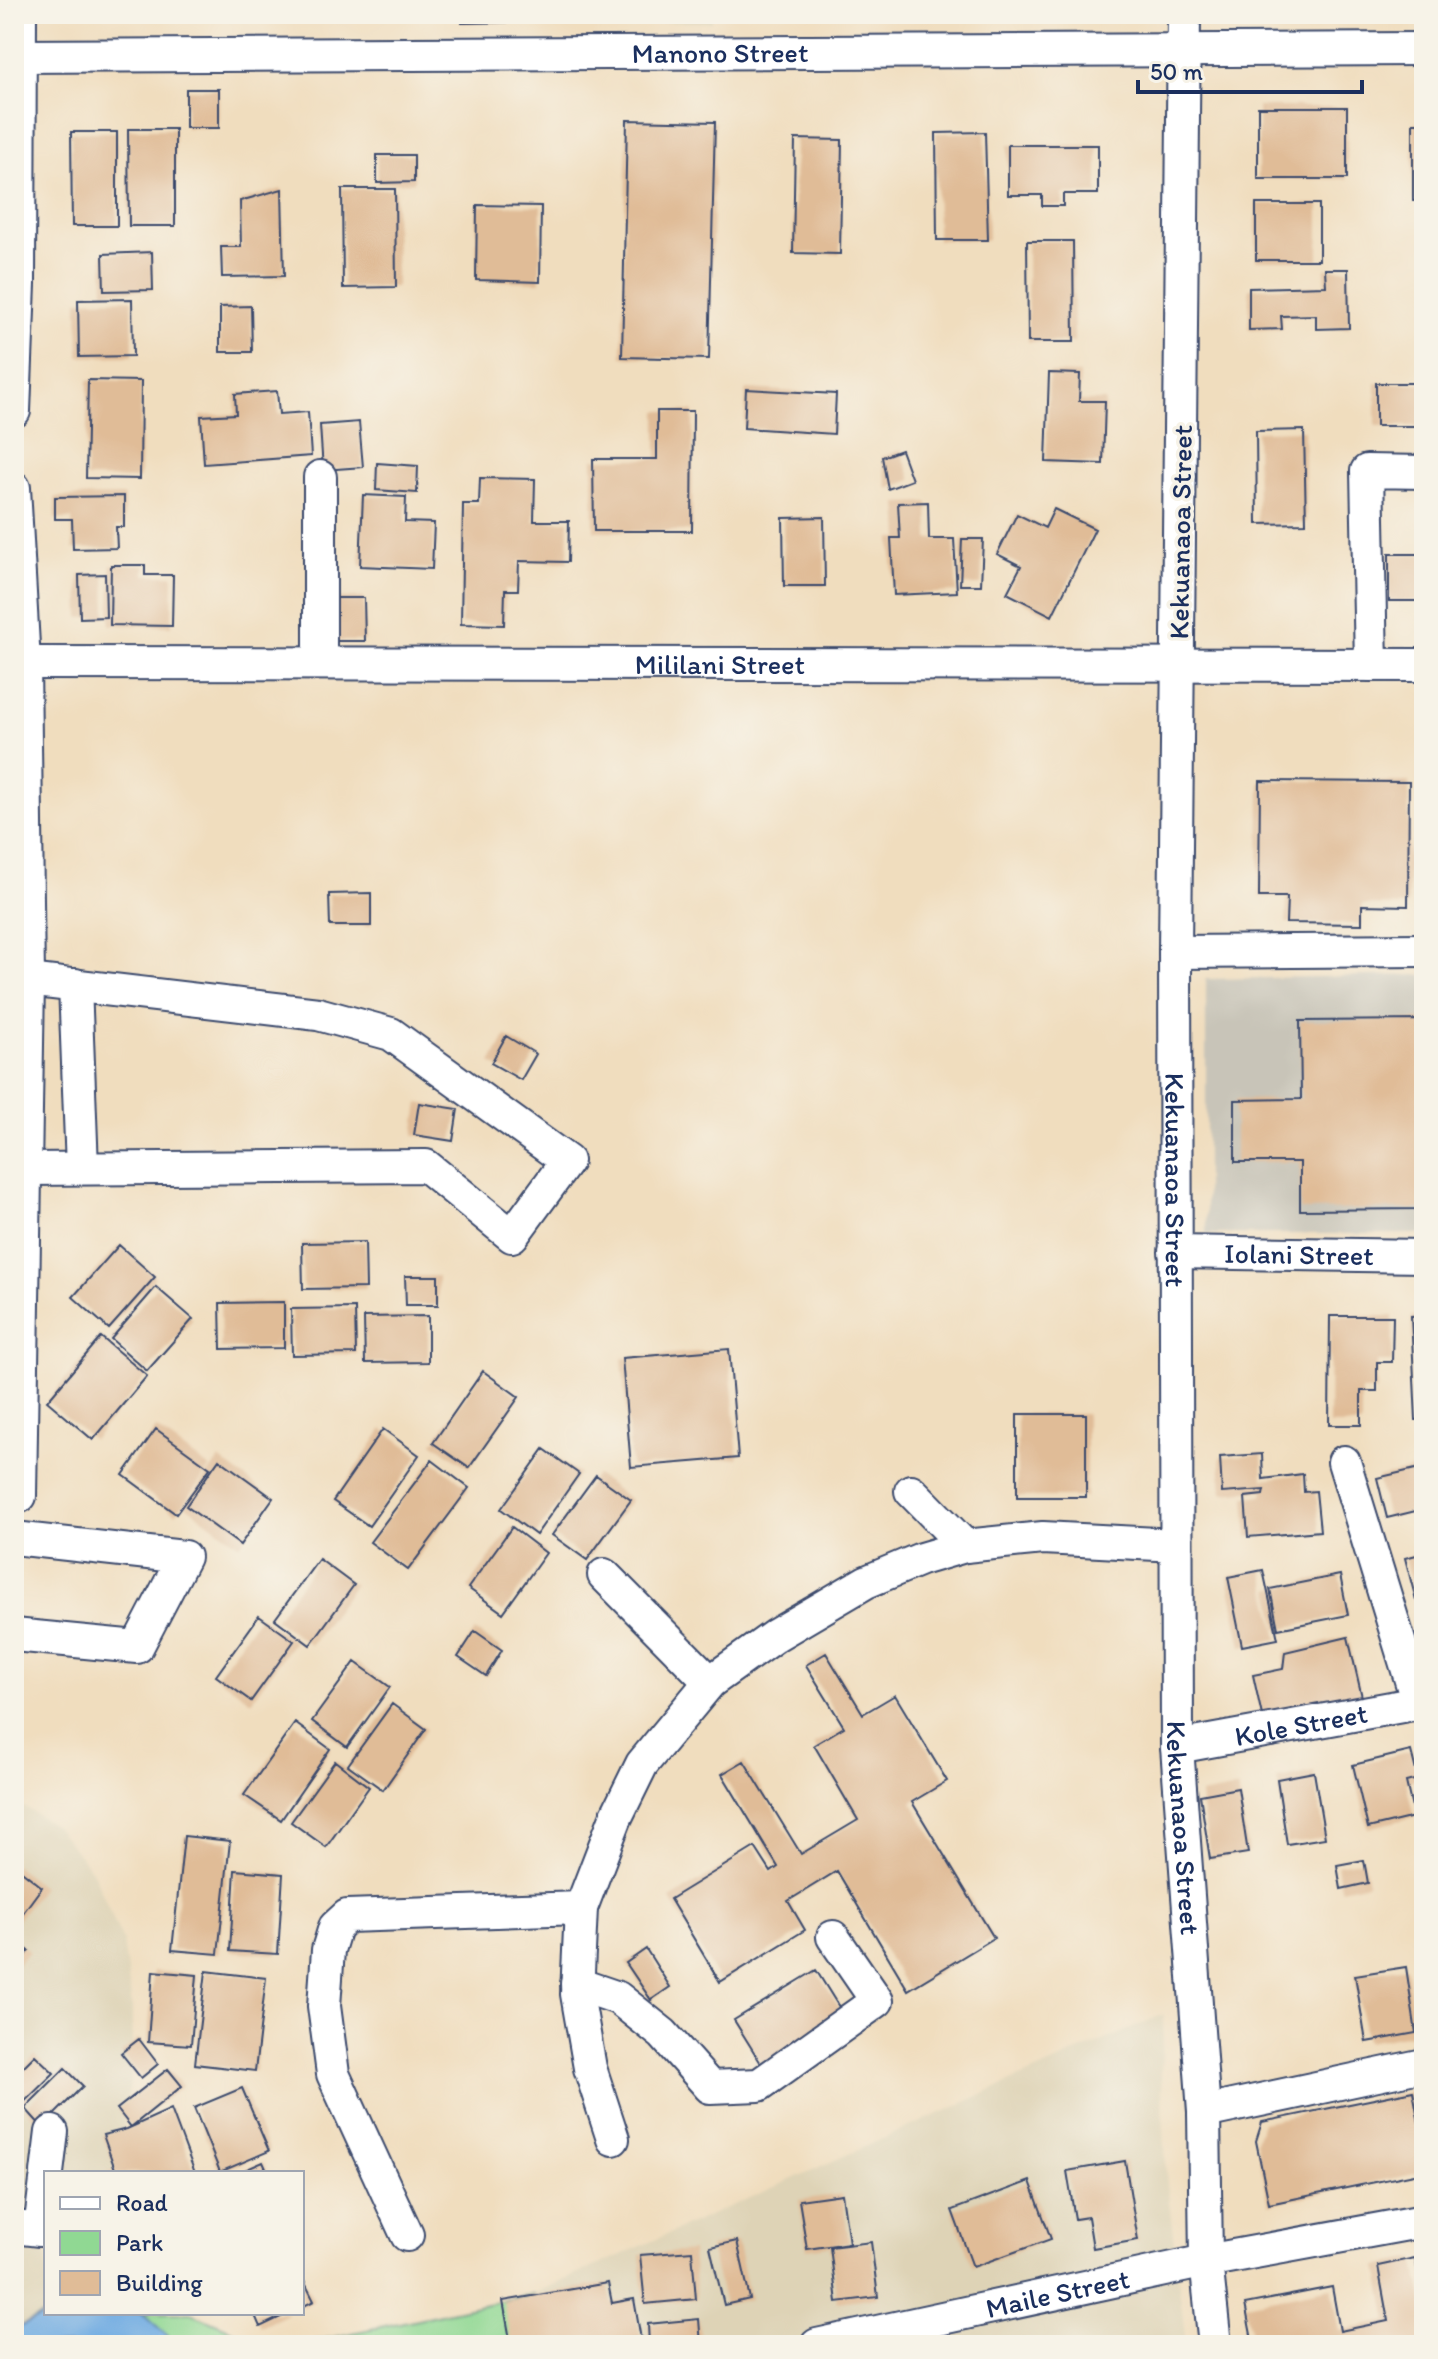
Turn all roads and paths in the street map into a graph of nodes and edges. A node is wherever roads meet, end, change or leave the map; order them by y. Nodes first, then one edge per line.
1 (20, 14) edge
2 (1184, 14) edge
3 (1184, 48) junction
4 (1424, 49) edge
5 (17, 56) edge
6 (17, 284) edge
7 (14, 411) edge
8 (1424, 472) edge
9 (320, 477) dead end
10 (14, 488) edge
11 (19, 663) edge
12 (320, 663) junction
13 (1178, 665) junction
14 (1371, 665) junction
15 (1424, 665) edge
16 (1424, 950) edge
17 (1175, 952) junction
18 (28, 980) junction
19 (75, 985) junction
20 (82, 1168) junction
21 (25, 1169) junction
22 (1175, 1252) junction
23 (1424, 1256) edge
24 (1344, 1462) dead end
25 (911, 1491) dead end
26 (16, 1498) edge
27 (14, 1538) edge
28 (1176, 1545) junction
29 (965, 1546) junction
30 (604, 1575) dead end
31 (14, 1635) edge
32 (710, 1682) junction
33 (1421, 1702) edge
34 (1177, 1747) junction
35 (581, 1908) junction
36 (833, 1937) dead end
37 (577, 1984) junction
38 (1424, 2065) edge
39 (1204, 2112) junction
40 (52, 2132) dead end
41 (613, 2139) dead end
42 (47, 2171) edge
43 (44, 2197) edge
44 (1424, 2221) edge
45 (14, 2227) edge
46 (407, 2235) dead end
47 (1206, 2261) junction
48 (817, 2345) edge
49 (1215, 2345) edge

1 - 5 street
2 - 3 street, Kekuanaoa Street
3 - 4 street, Manono Street
3 - 5 street, Manono Street
3 - 13 street, Kekuanaoa Street
5 - 6 street
6 - 7 street
8 - 14 street
9 - 12 street
10 - 11 street
11 - 12 street, Mililani Street
11 - 18 street
12 - 13 street, Mililani Street
13 - 14 street, Mililani Street
13 - 17 street, Kekuanaoa Street
14 - 15 street, Mililani Street
16 - 17 street
17 - 22 street, Kekuanaoa Street
18 - 19 street
18 - 21 street
19 - 20 street
19 - 20 street
20 - 21 street
21 - 26 street
22 - 23 street, Iolani Street
22 - 28 street, Kekuanaoa Street
24 - 33 street
25 - 29 street
27 - 31 street
28 - 29 street
28 - 34 street, Kekuanaoa Street
29 - 32 street
30 - 32 street
32 - 35 street
33 - 34 street, Kole Street
34 - 39 street, Kekuanaoa Street
35 - 37 street
35 - 46 street
36 - 37 street
37 - 41 street
38 - 39 street
39 - 47 street, Kekuanaoa Street
40 - 42 street
43 - 45 street
44 - 47 street, Maile Street
47 - 48 street, Maile Street
47 - 49 street, Kekuanaoa Street

